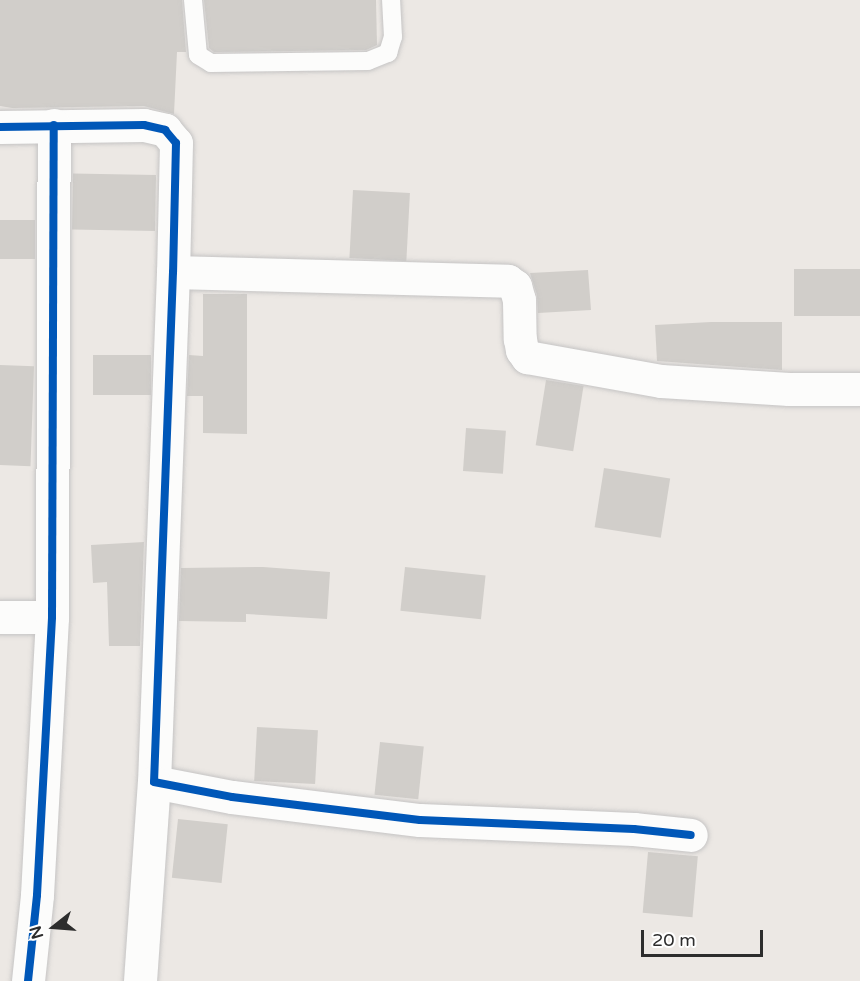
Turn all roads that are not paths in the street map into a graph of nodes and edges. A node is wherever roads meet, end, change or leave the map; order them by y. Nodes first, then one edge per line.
1 (193, 0) edge
2 (392, 0) edge
3 (54, 125) junction
4 (0, 127) edge
5 (173, 272) junction
6 (860, 389) edge
7 (0, 617) edge
8 (52, 617) junction
9 (153, 782) junction
10 (691, 835) dead end
11 (28, 981) edge
12 (140, 981) edge

1 - 2 lane
3 - 4 street
3 - 5 street
3 - 8 street
5 - 6 street
5 - 9 street
7 - 8 street
8 - 11 street
9 - 10 street
9 - 12 street

